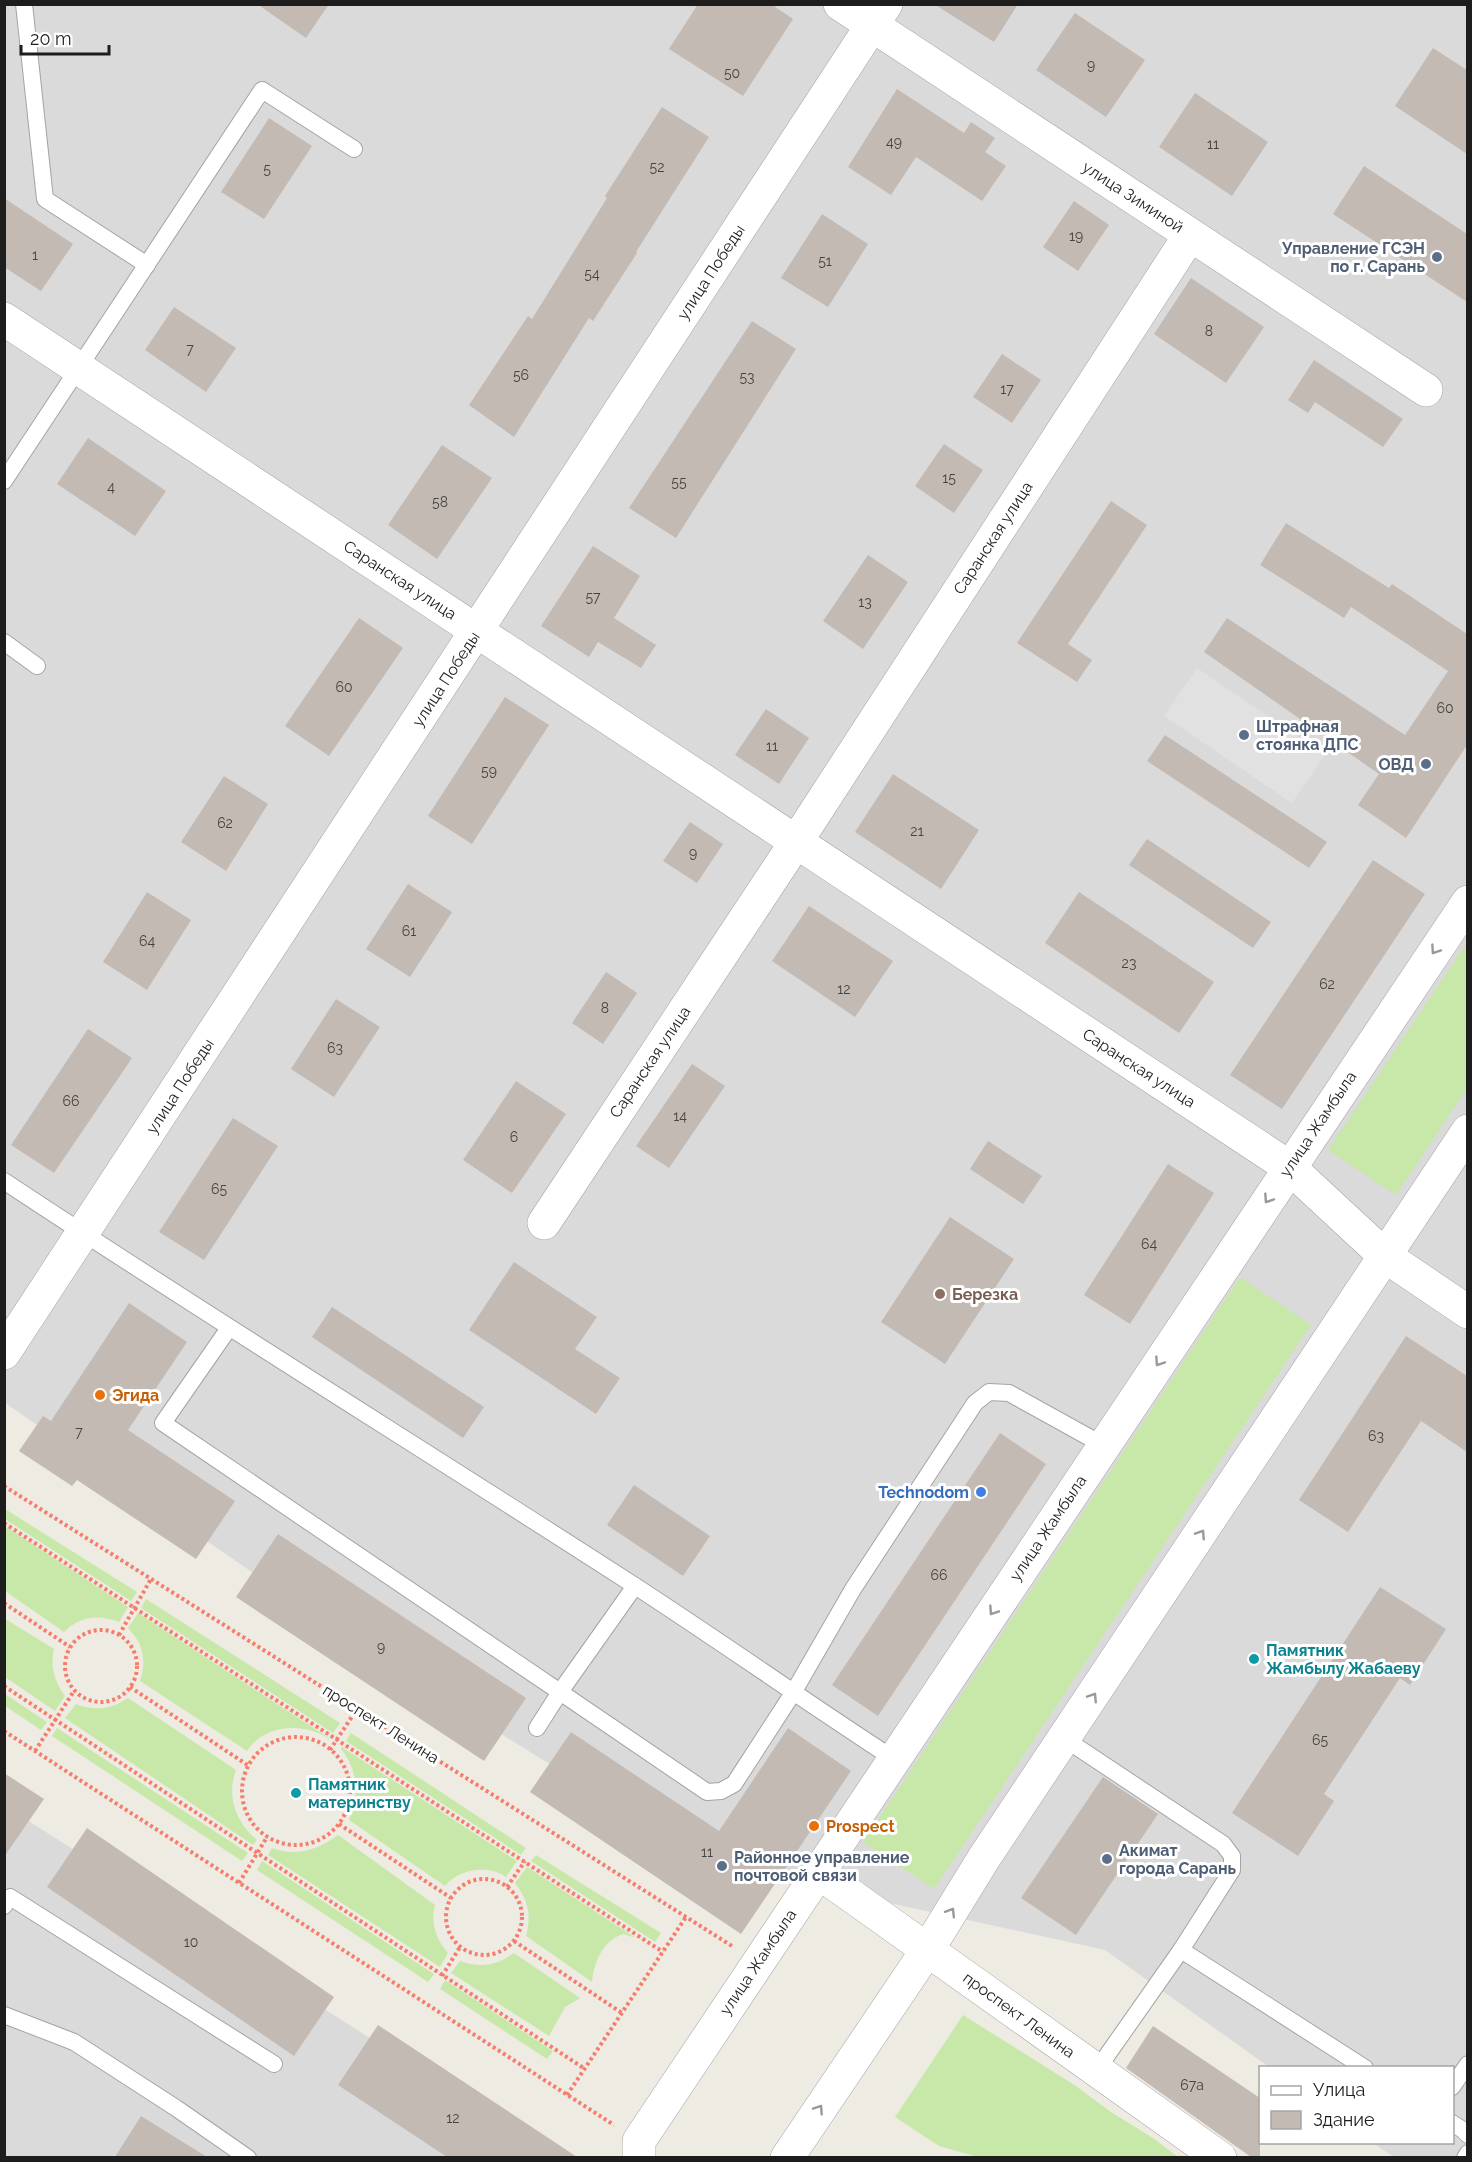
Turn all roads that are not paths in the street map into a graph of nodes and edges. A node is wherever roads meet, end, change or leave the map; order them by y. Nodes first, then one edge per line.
1 (24, 4) edge
2 (840, 4) edge
3 (879, 15) edge
4 (354, 149) dead end
5 (1191, 235) junction
6 (147, 265) junction
7 (4, 319) edge
8 (79, 368) junction
9 (1426, 390) dead end
10 (4, 481) edge
11 (477, 631) junction
12 (4, 642) edge
13 (37, 666) dead end
14 (796, 842) junction
15 (1467, 902) edge
16 (1467, 1131) edge
17 (1289, 1167) junction
18 (4, 1181) edge
19 (544, 1223) dead end
20 (83, 1233) junction
21 (1385, 1256) junction
22 (1467, 1312) edge
23 (229, 1328) junction
24 (4, 1353) edge
25 (1104, 1445) junction
26 (635, 1586) junction
27 (560, 1692) junction
28 (793, 1693) junction
29 (537, 1728) dead end
30 (1065, 1739) junction
31 (894, 1759) junction
32 (818, 1872) junction
33 (4, 1906) edge
34 (928, 1949) junction
35 (1181, 1950) junction
36 (4, 2015) edge
37 (274, 2064) dead end
38 (1467, 2064) edge
39 (1363, 2066) edge
40 (1096, 2071) junction
41 (1454, 2084) edge
42 (1454, 2124) edge
43 (1467, 2135) edge
44 (639, 2149) edge
45 (1467, 2153) edge
46 (248, 2157) edge
47 (787, 2157) edge
48 (1220, 2157) edge
49 (1465, 2157) edge

1 - 6 lane
2 - 3 street, улица Зиминой
3 - 5 street, улица Зиминой
3 - 11 street, улица Победы
4 - 6 lane
5 - 9 street, улица Зиминой
5 - 14 street, Саранская улица
6 - 8 lane
7 - 8 street, Саранская улица
8 - 10 lane
8 - 11 street, Саранская улица
11 - 14 street, Саранская улица
11 - 20 street, улица Победы
12 - 13 lane
14 - 17 street, Саранская улица
14 - 19 street, Саранская улица
15 -> 17 street, улица Жамбыла
16 - 21 street
17 - 21 street, Саранская улица
17 -> 25 street, улица Жамбыла
18 - 20 lane
20 - 23 lane
20 - 24 street, улица Победы
21 - 22 street, Саранская улица
30 -> 21 street
23 - 26 lane
23 - 27 lane
25 - 28 lane
25 -> 31 street, улица Жамбыла
26 - 27 lane
26 - 28 lane
27 - 28 lane
27 - 29 lane
28 - 31 lane
34 -> 30 street
30 - 35 lane
31 - 32 street, улица Жамбыла
32 - 34 street, проспект Ленина
32 - 44 street, улица Жамбыла
33 - 37 lane
34 - 40 street, проспект Ленина
47 -> 34 street
35 - 39 lane
35 - 40 lane
36 - 46 lane
38 - 41 lane
40 - 48 street, проспект Ленина
42 - 43 lane
45 - 49 lane

